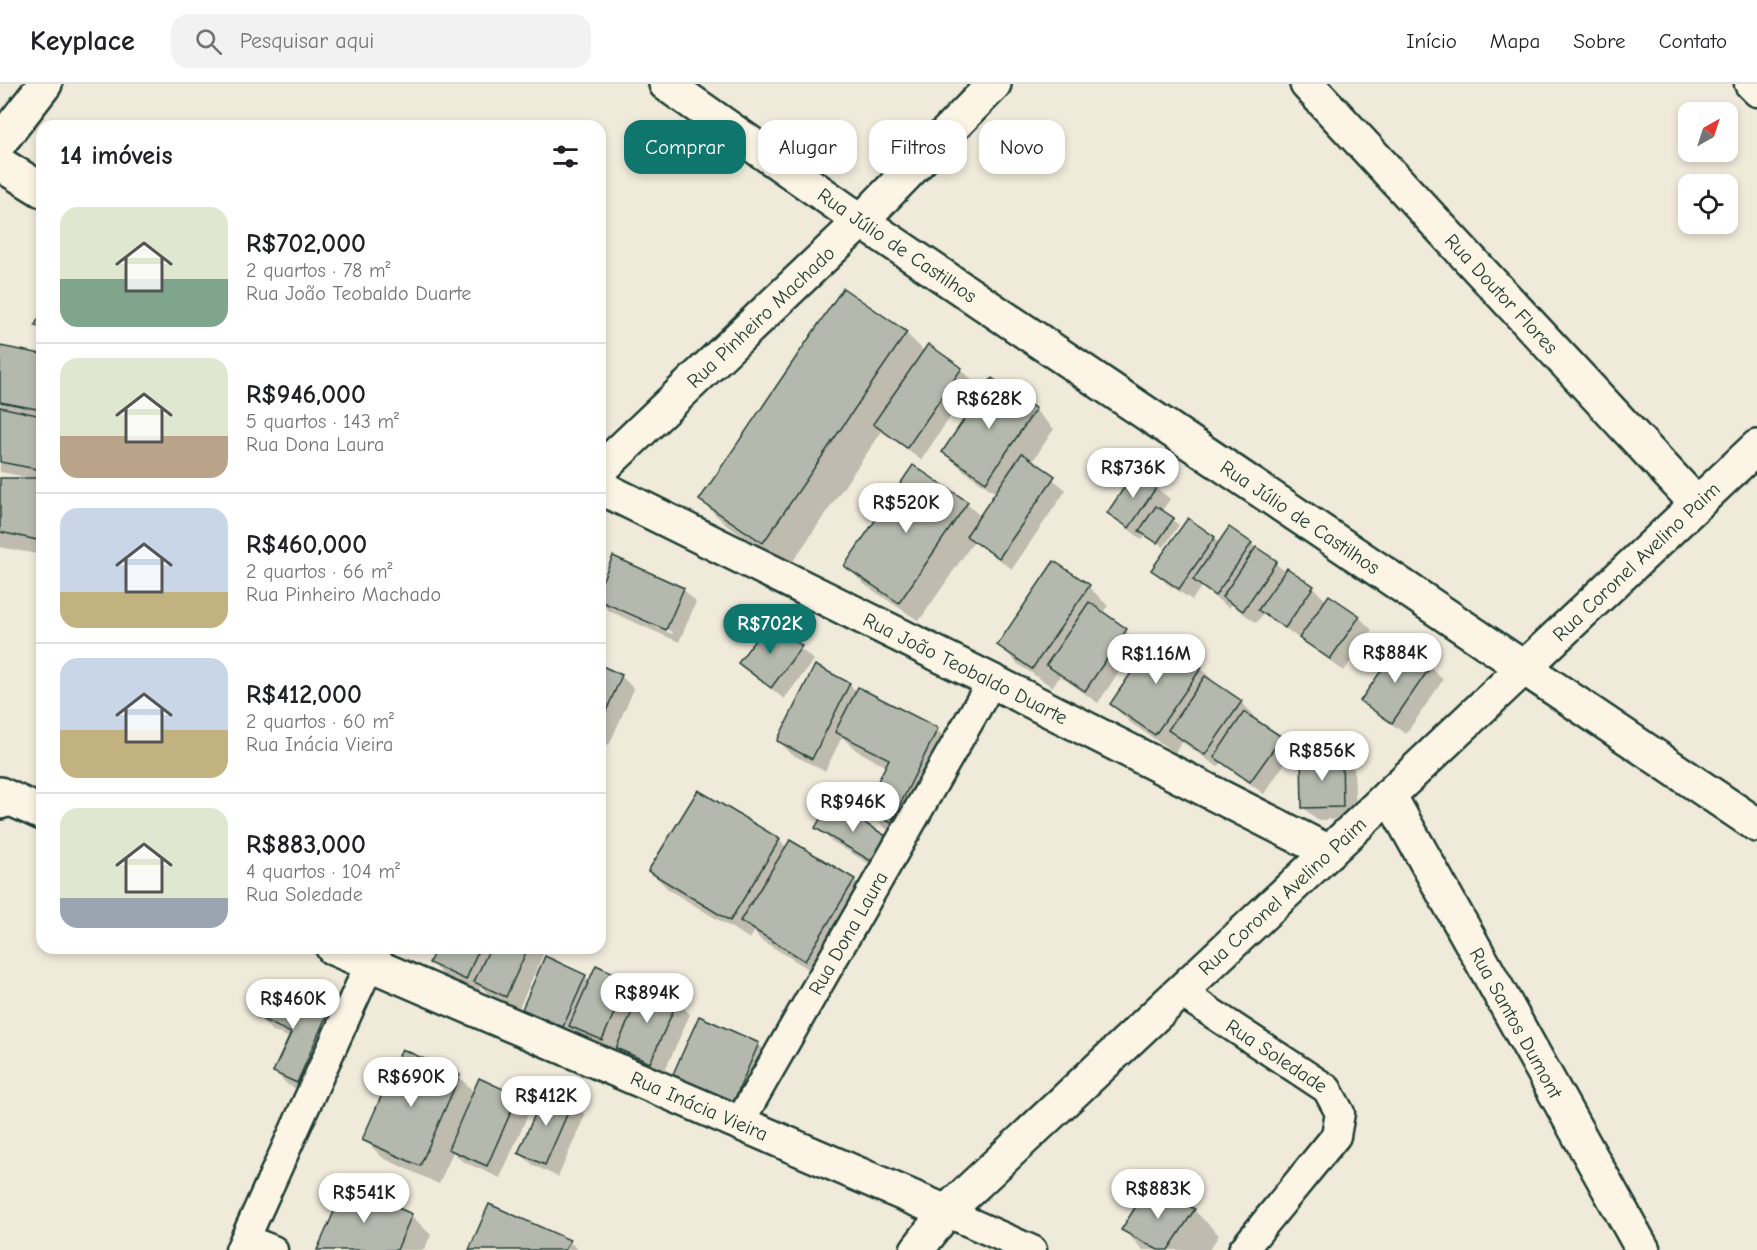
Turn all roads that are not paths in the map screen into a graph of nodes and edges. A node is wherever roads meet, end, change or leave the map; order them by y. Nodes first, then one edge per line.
1 (45, 84) edge
2 (666, 84) edge
3 (994, 84) edge
4 (1307, 84) edge
5 (1749, 84) edge
6 (1757, 92) edge
7 (0, 142) edge
8 (0, 164) edge
9 (36, 186) edge
10 (861, 221) junction
11 (1755, 451) edge
12 (606, 464) edge
13 (606, 490) edge
14 (1697, 504) junction
15 (1526, 667) junction
16 (992, 681) junction
17 (1389, 795) junction
18 (3, 798) edge
19 (36, 811) edge
20 (1757, 825) edge
21 (1329, 852) junction
22 (373, 957) edge
23 (1180, 992) junction
24 (739, 1123) junction
25 (946, 1212) junction
26 (242, 1244) edge
27 (273, 1250) edge
28 (917, 1250) edge
29 (1032, 1250) edge
30 (1243, 1250) edge
31 (1643, 1250) edge

1 - 7 main road
2 - 10 main road, Rua Júlio de Castilhos
3 - 10 main road, Rua Pinheiro Machado
4 - 14 main road, Rua Doutor Flores
5 - 6 street
8 - 9 main road
10 - 12 main road, Rua Pinheiro Machado
10 - 15 main road, Rua Júlio de Castilhos
11 - 14 main road, Rua Coronel Avelino Paim
13 - 16 main road, Rua João Teobaldo Duarte
14 - 15 main road, Rua Coronel Avelino Paim
15 - 17 main road, Rua Coronel Avelino Paim
15 - 20 main road, Rua Júlio de Castilhos
16 - 21 main road, Rua João Teobaldo Duarte
16 - 24 street, Rua Dona Laura
17 - 21 main road, Rua Coronel Avelino Paim
17 - 31 main road, Rua Santos Dumont
18 - 19 main road
21 - 23 main road, Rua Coronel Avelino Paim
22 - 24 main road, Rua Inácia Vieira
22 - 26 street
23 - 25 main road, Rua Coronel Avelino Paim
23 - 30 street, Rua Soledade
24 - 25 main road, Rua Inácia Vieira
25 - 28 main road, Rua Coronel Avelino Paim
25 - 29 street, Rua Inácia Vieira
26 - 27 street

